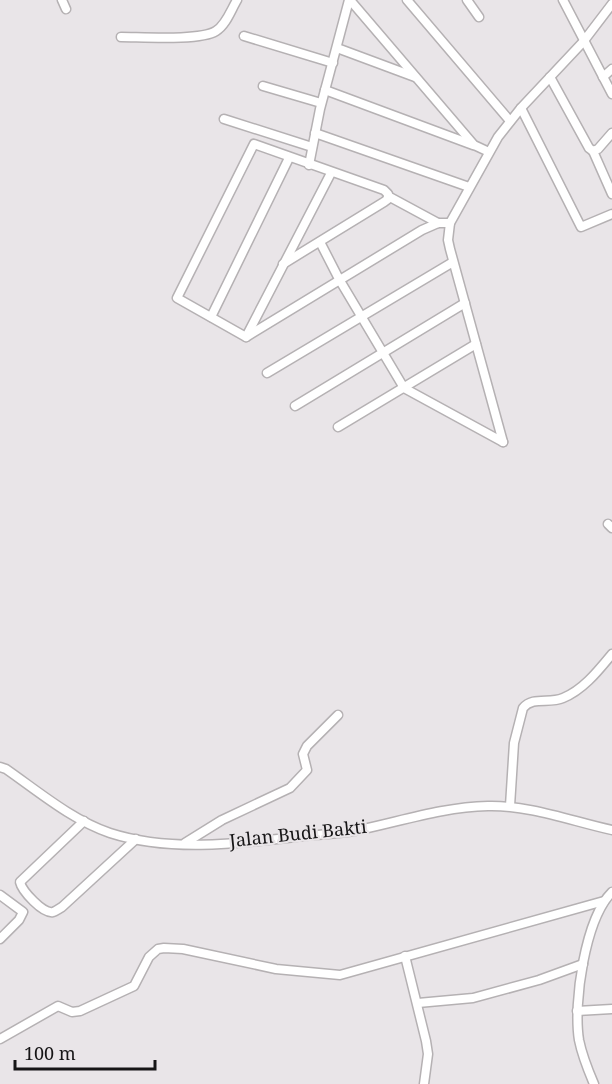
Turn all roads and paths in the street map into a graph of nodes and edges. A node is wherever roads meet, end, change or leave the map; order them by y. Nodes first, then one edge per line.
1 (62, 0) edge
2 (237, 0) edge
3 (350, 0) edge
4 (407, 0) edge
5 (467, 0) edge
6 (563, 0) edge
7 (612, 4) edge
8 (66, 9) dead end
9 (479, 17) dead end
10 (244, 36) dead end
11 (121, 37) dead end
12 (583, 42) junction
13 (337, 48) junction
14 (333, 63) junction
15 (612, 69) edge
16 (550, 76) junction
17 (603, 77) junction
18 (417, 78) junction
19 (262, 86) dead end
20 (325, 90) junction
21 (612, 94) edge
22 (321, 103) junction
23 (521, 108) junction
24 (224, 119) dead end
25 (510, 122) junction
26 (612, 133) edge
27 (315, 134) junction
28 (474, 145) junction
29 (312, 147) junction
30 (592, 151) junction
31 (489, 152) junction
32 (289, 158) junction
33 (309, 165) junction
34 (332, 173) junction
35 (469, 187) junction
36 (612, 194) edge
37 (388, 196) junction
38 (612, 214) edge
39 (450, 223) junction
40 (438, 224) junction
41 (320, 242) junction
42 (453, 262) junction
43 (283, 264) junction
44 (339, 279) junction
45 (465, 303) junction
46 (362, 316) junction
47 (212, 317) junction
48 (246, 337) junction
49 (477, 344) junction
50 (383, 352) junction
51 (267, 373) dead end
52 (404, 388) junction
53 (295, 406) dead end
54 (338, 427) dead end
55 (612, 654) edge
56 (338, 715) dead end
57 (0, 767) edge
58 (510, 806) junction
59 (84, 821) junction
60 (612, 830) edge
61 (136, 839) junction
62 (182, 845) junction
63 (612, 892) edge
64 (0, 895) edge
65 (604, 901) junction
66 (0, 939) edge
67 (405, 956) junction
68 (583, 964) junction
69 (418, 1004) junction
70 (612, 1009) edge
71 (577, 1011) junction
72 (0, 1039) edge
73 (424, 1084) edge
74 (594, 1084) edge

1 - 8 street
2 - 11 street
3 - 13 street
3 - 18 street
4 - 25 street
5 - 9 street
6 - 12 street
7 - 12 street
10 - 14 street
12 - 16 street
12 - 17 street
13 - 14 street
13 - 18 street
14 - 20 street
15 - 17 street
16 - 23 street
16 - 30 street
17 - 21 street
18 - 28 street
19 - 22 street
20 - 22 street
20 - 28 street
22 - 27 street
23 - 25 street
23 - 38 street
24 - 29 street
25 - 31 street
26 - 30 street
27 - 29 street
27 - 35 street
28 - 31 street
29 - 33 street
30 - 36 street
31 - 35 street
32 - 33 street
32 - 47 street
32 - 47 street
33 - 34 street
34 - 37 street
34 - 43 street
35 - 39 street
37 - 40 street
37 - 41 street
39 - 40 street
39 - 42 street
40 - 44 street
41 - 43 street
41 - 44 street
42 - 45 street
42 - 46 street
43 - 48 street
44 - 46 street
44 - 48 street
45 - 49 street
45 - 50 street
46 - 50 street
46 - 51 street
47 - 48 street
49 - 52 street
49 - 52 street
50 - 52 street
50 - 53 street
52 - 54 street
55 - 58 street
56 - 62 street
57 - 59 street, Jalan Budi Bakti
58 - 60 street, Jalan Budi Bakti
58 - 62 street, Jalan Budi Bakti
59 - 61 street, Jalan Budi Bakti
59 - 61 street
61 - 62 street, Jalan Budi Bakti
63 - 65 street
64 - 66 street
65 - 67 street
65 - 68 street
67 - 69 street
67 - 72 street
68 - 69 street
68 - 71 street
69 - 73 street
70 - 71 street
71 - 74 street

